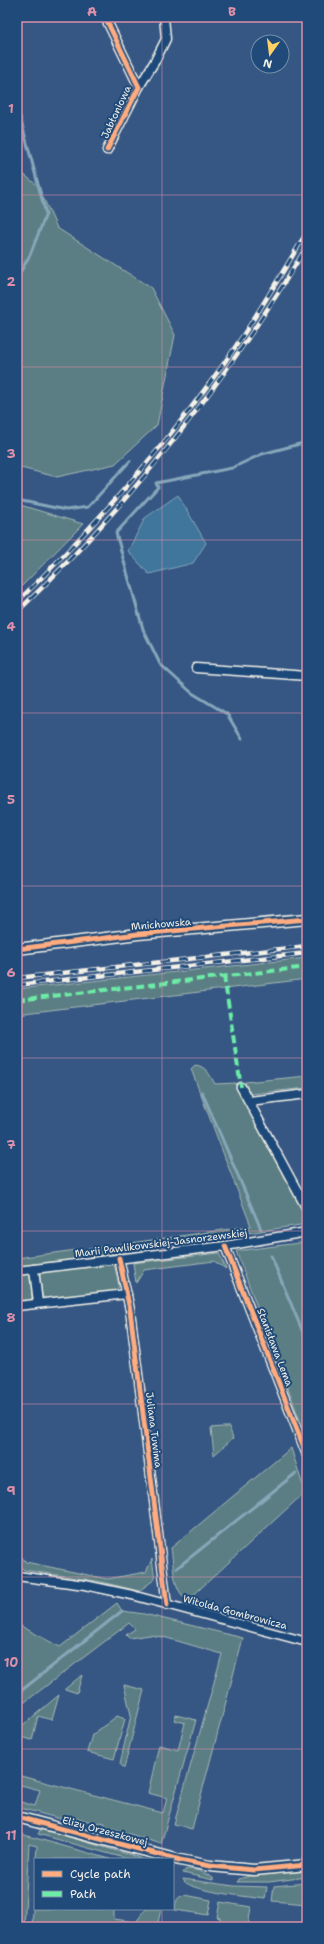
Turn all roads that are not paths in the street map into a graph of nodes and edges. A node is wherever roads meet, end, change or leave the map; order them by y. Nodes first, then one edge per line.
1 (105, 17) edge
2 (164, 17) edge
3 (139, 87) junction
4 (107, 150) dead end
5 (196, 668) dead end
6 (307, 676) edge
7 (307, 920) edge
8 (17, 949) edge
9 (241, 1087) dead end
10 (307, 1094) edge
11 (249, 1101) junction
12 (307, 1209) edge
13 (307, 1232) edge
14 (225, 1246) junction
15 (119, 1258) junction
16 (34, 1269) junction
17 (17, 1271) edge
18 (127, 1294) junction
19 (38, 1303) junction
20 (17, 1306) edge
21 (307, 1455) edge
22 (17, 1576) edge
23 (167, 1605) junction
24 (307, 1642) edge
25 (17, 1817) edge
26 (172, 1858) edge
27 (174, 1858) edge
28 (307, 1865) edge

1 - 3 street, Jabłoniowa
2 - 3 street
3 - 4 street, Jabłoniowa
5 - 6 street
7 - 8 street, Mnichowska
9 - 11 street
10 - 11 street
11 - 12 street
13 - 14 street, Marii Pawlikowskiej-Jasnorzewskiej
14 - 15 street, Marii Pawlikowskiej-Jasnorzewskiej
14 - 21 street, Stanisława Lema
15 - 16 street, Marii Pawlikowskiej-Jasnorzewskiej
15 - 18 street, Juliana Tuwima
16 - 17 street, Marii Pawlikowskiej-Jasnorzewskiej
16 - 19 street
18 - 19 street
18 - 23 street, Juliana Tuwima
19 - 20 street
22 - 23 street, Witolda Gombrowicza
23 - 24 street, Witolda Gombrowicza
25 - 26 street, Elizy Orzeszkowej
27 - 28 street, Elizy Orzeszkowej

